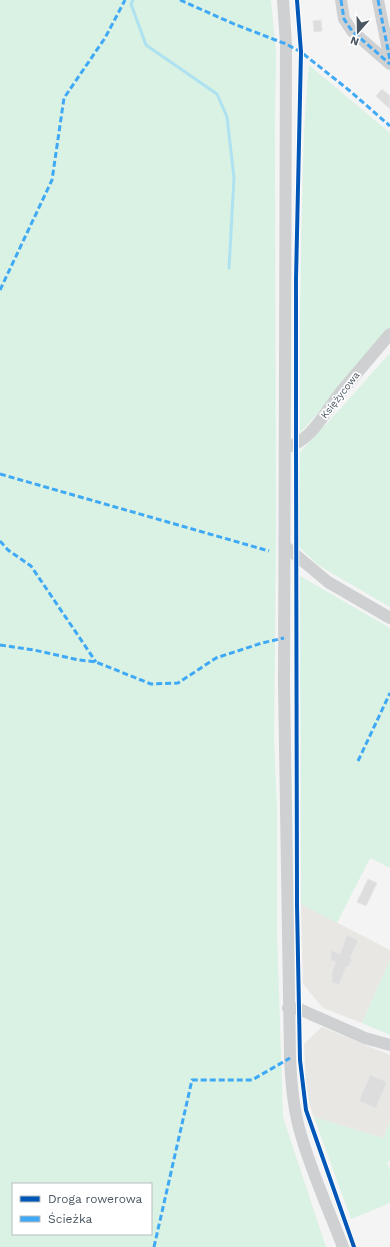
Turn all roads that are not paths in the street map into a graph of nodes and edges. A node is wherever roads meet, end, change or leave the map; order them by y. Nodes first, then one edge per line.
1 (283, 0) edge
2 (341, 0) edge
3 (378, 0) edge
4 (390, 60) edge
5 (390, 64) edge
6 (390, 334) edge
7 (285, 448) junction
8 (285, 546) junction
9 (390, 618) edge
10 (288, 1008) junction
11 (390, 1046) edge
12 (343, 1247) edge

1 - 7 street
2 - 5 street
3 - 4 street
6 - 7 street, Księżycowa
7 - 8 street
8 - 9 street
8 - 10 street
10 - 11 street
10 - 12 street

